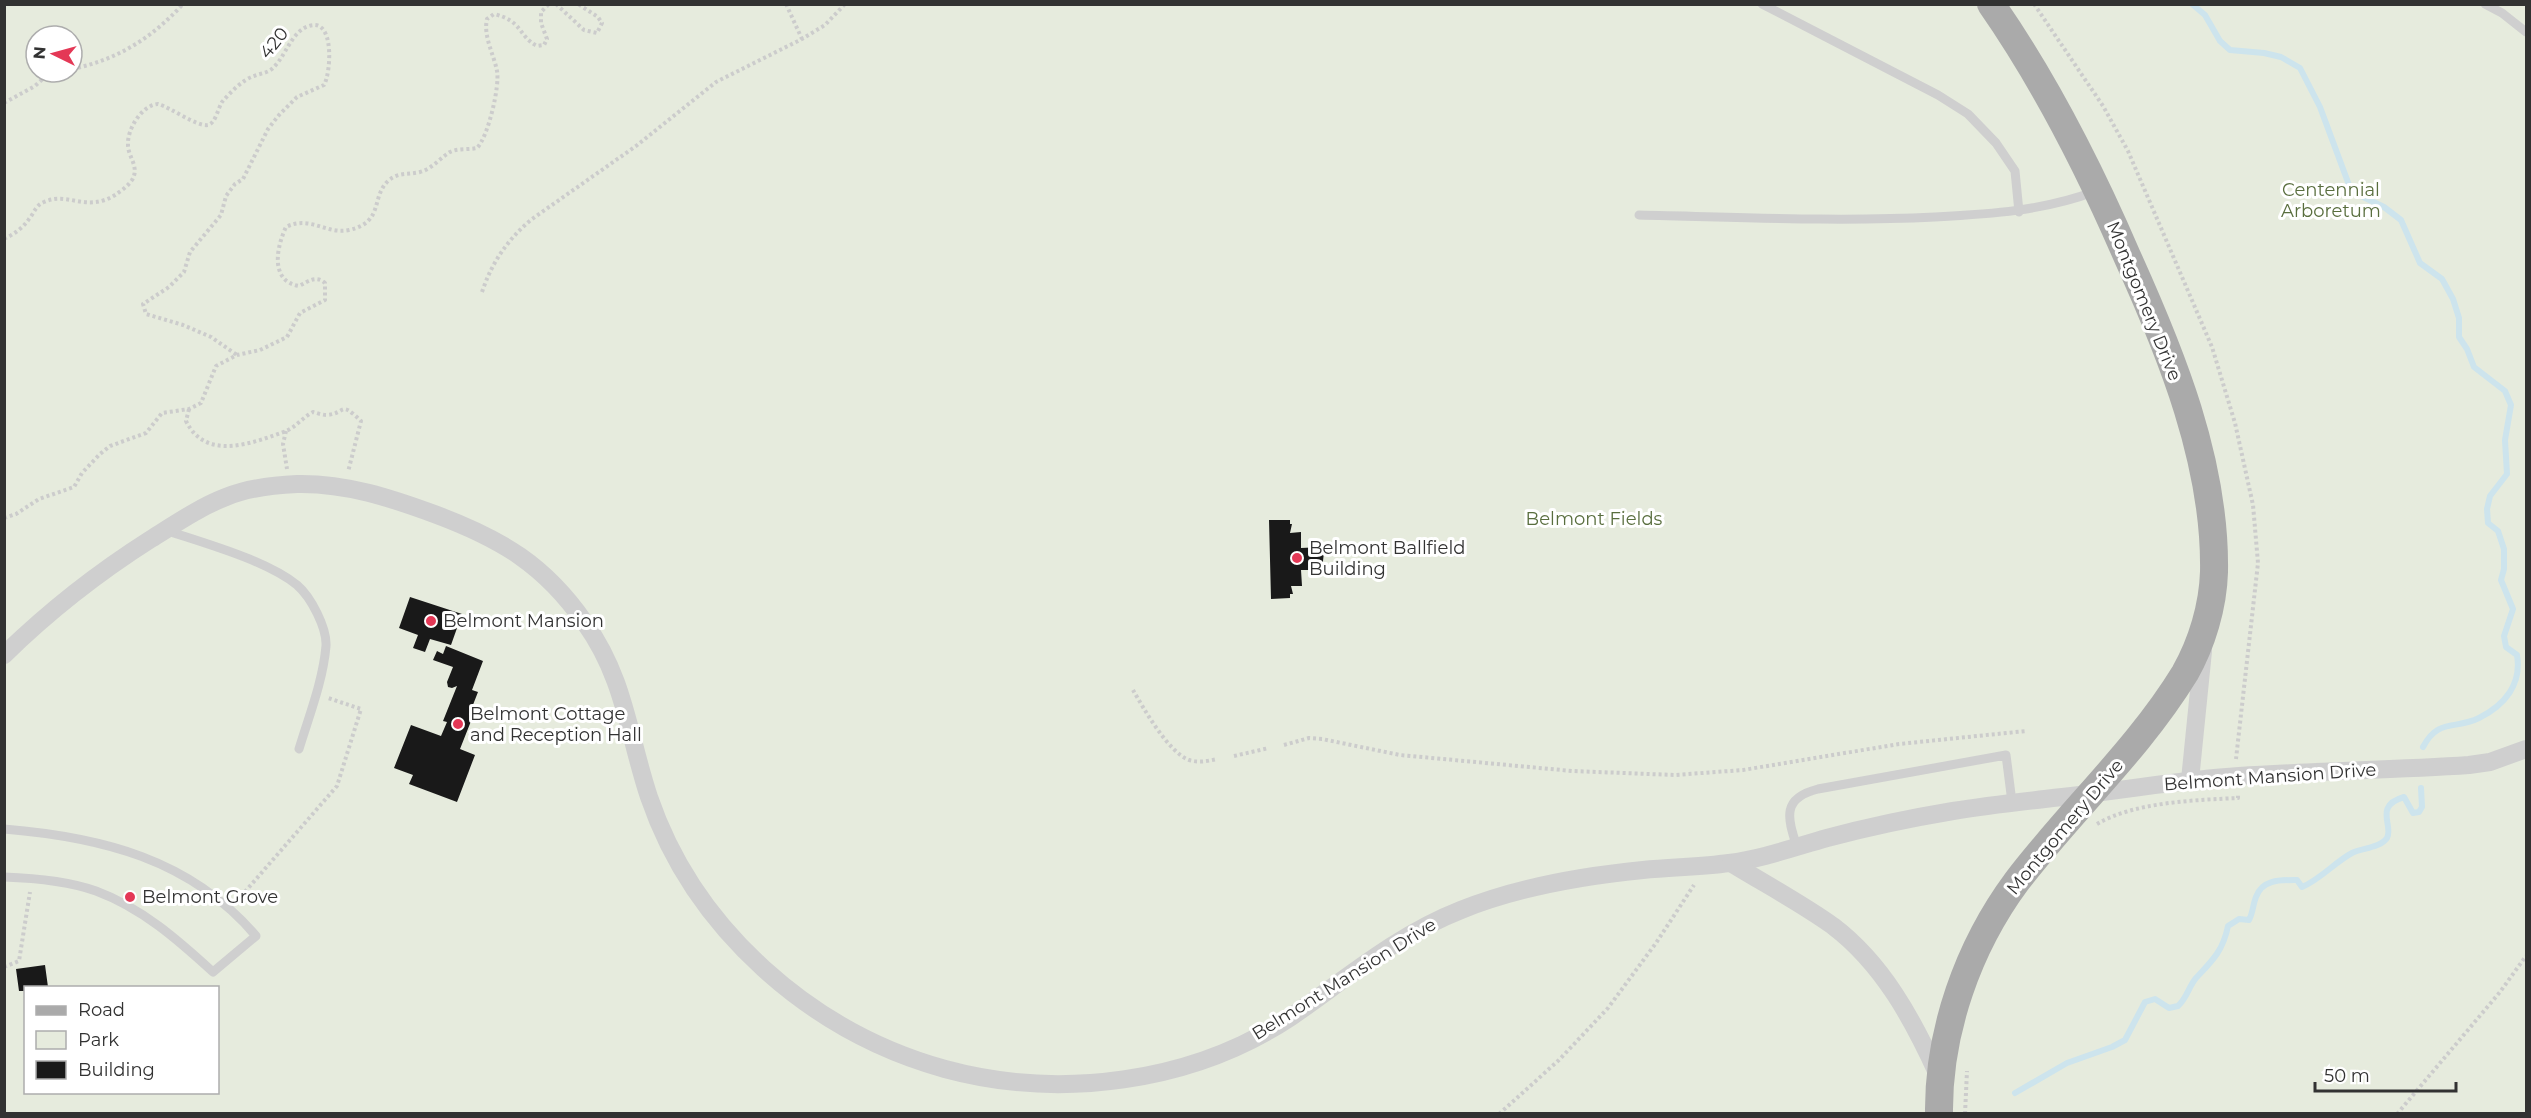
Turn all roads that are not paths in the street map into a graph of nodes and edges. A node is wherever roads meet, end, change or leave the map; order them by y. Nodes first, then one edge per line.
1 (1762, 4) edge
2 (1991, 4) edge
3 (2485, 4) edge
4 (2526, 32) edge
5 (2098, 191) junction
6 (2019, 212) junction
7 (1639, 214) dead end
8 (165, 530) junction
9 (2206, 623) junction
10 (4, 655) edge
11 (299, 749) dead end
12 (2526, 749) edge
13 (2190, 780) junction
14 (2092, 794) junction
15 (2012, 801) junction
16 (4, 829) edge
17 (1797, 847) junction
18 (1731, 863) junction
19 (4, 877) edge
20 (1940, 1079) junction
21 (1939, 1113) edge

1 - 6 lane
2 - 5 main road, Montgomery Drive
3 - 4 lane
5 - 6 lane
5 - 9 main road, Montgomery Drive
6 - 7 lane
8 - 10 street, Belmont Mansion Drive
8 - 11 lane
8 - 18 street, Belmont Mansion Drive
9 - 13 street, Montgomery Drive
9 - 14 main road, Montgomery Drive
12 - 13 street, Belmont Mansion Drive
13 - 14 street, Belmont Mansion Drive
14 - 15 street, Belmont Mansion Drive
14 - 20 main road, Montgomery Drive
15 - 17 street, Belmont Mansion Drive
15 - 17 lane
16 - 19 lane
17 - 18 street, Belmont Mansion Drive
18 - 20 street
20 - 21 main road, Montgomery Drive

